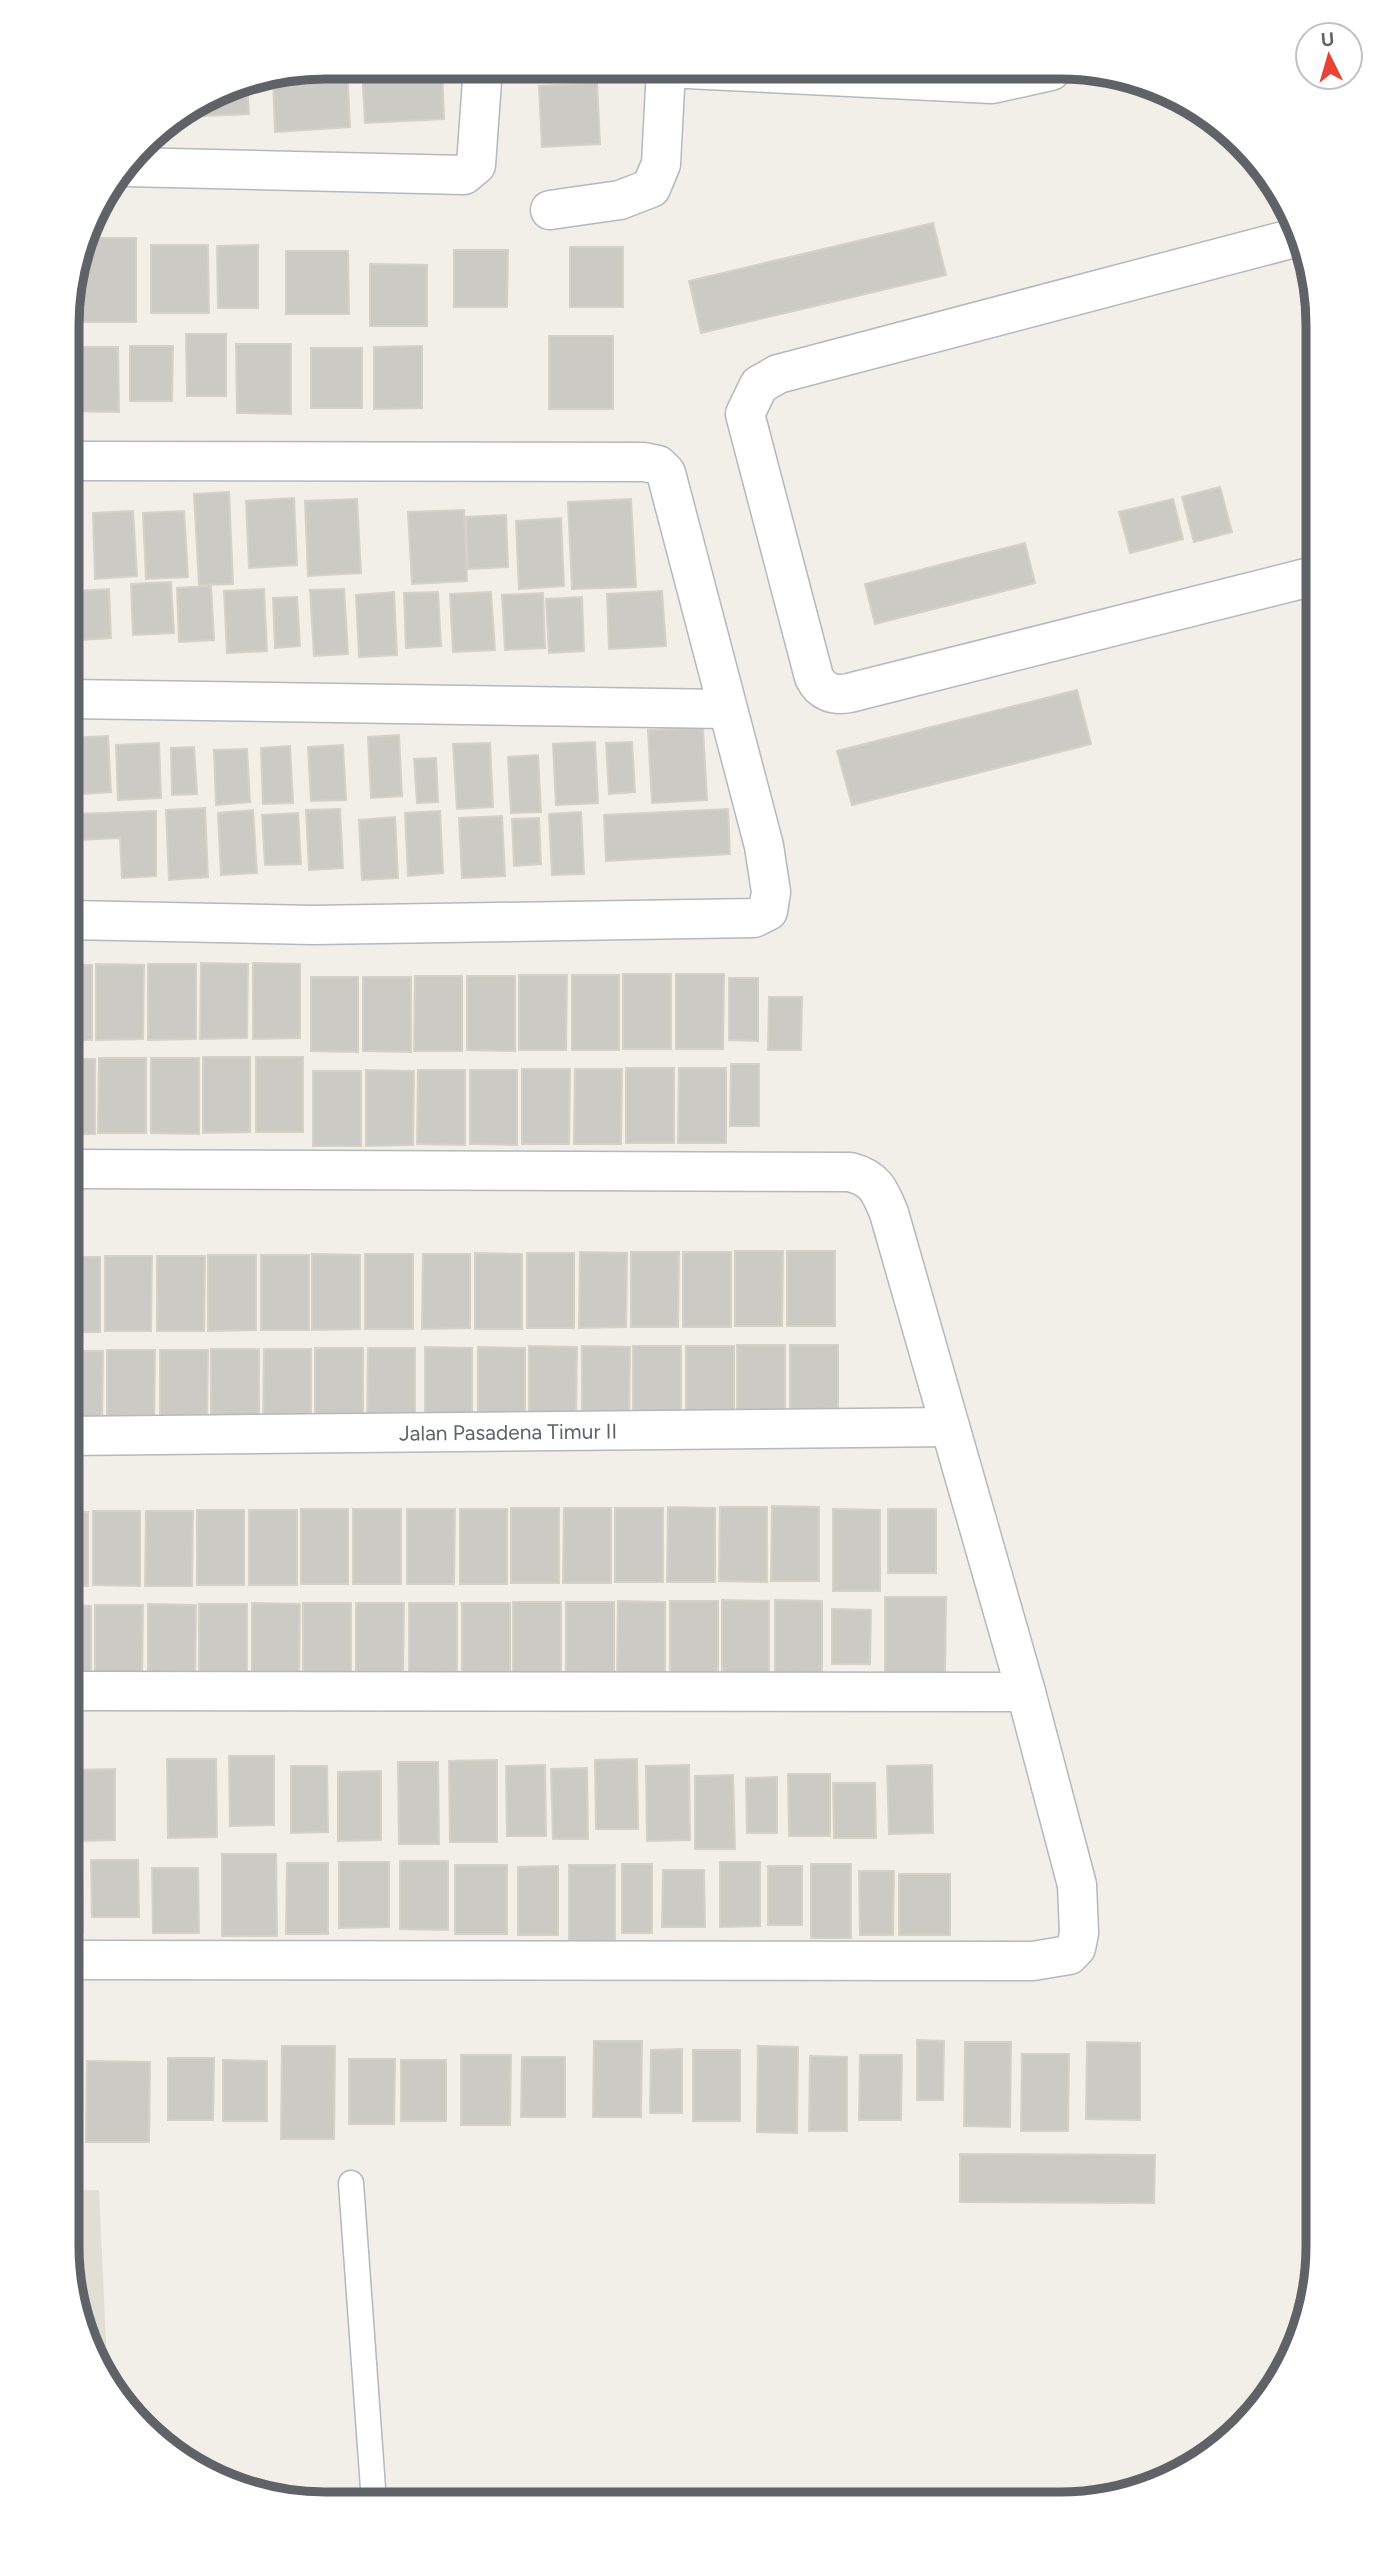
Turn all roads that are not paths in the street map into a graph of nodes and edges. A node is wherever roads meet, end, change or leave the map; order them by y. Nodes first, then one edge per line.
1 (482, 79) edge
2 (665, 79) edge
3 (890, 79) edge
4 (1015, 79) edge
5 (136, 167) edge
6 (550, 210) dead end
7 (1291, 239) edge
8 (79, 461) edge
9 (1306, 578) edge
10 (79, 699) edge
11 (726, 709) junction
12 (79, 920) edge
13 (79, 1169) edge
14 (950, 1427) junction
15 (79, 1436) edge
16 (79, 1691) edge
17 (1026, 1692) junction
18 (79, 1959) edge
19 (351, 2183) dead end
20 (373, 2492) edge

1 - 5 street
2 - 6 street
3 - 4 street
7 - 9 street
8 - 11 street
10 - 11 street
11 - 12 street
13 - 14 street
14 - 15 street, Jalan Pasadena Timur II
14 - 17 street
16 - 17 street
17 - 18 street
19 - 20 lane

